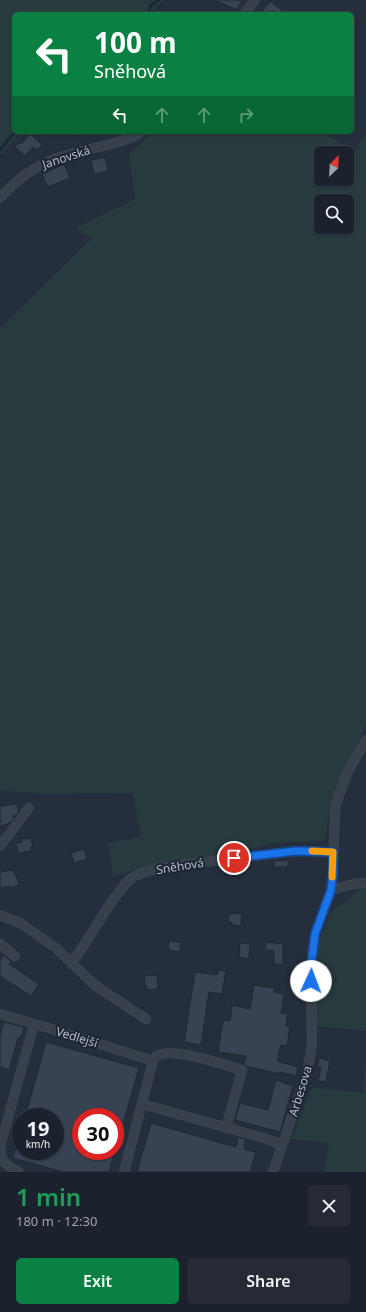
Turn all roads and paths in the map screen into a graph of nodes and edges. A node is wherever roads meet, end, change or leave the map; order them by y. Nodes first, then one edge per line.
1 (255, 0) edge
2 (246, 12) edge
3 (137, 134) edge
4 (0, 198) edge
5 (366, 740) edge
6 (29, 808) dead end
7 (0, 846) edge
8 (333, 852) junction
9 (366, 883) edge
10 (331, 890) junction
11 (0, 915) edge
12 (0, 944) edge
13 (15, 956) dead end
14 (71, 962) junction
15 (0, 1014) edge
16 (146, 1019) dead end
17 (34, 1024) junction
18 (153, 1061) junction
19 (142, 1104) junction
20 (226, 1128) junction
21 (282, 1145) junction
22 (0, 1147) edge
23 (0, 1151) edge
24 (19, 1172) edge
25 (124, 1172) edge
26 (273, 1172) edge

1 - 2 street
3 - 4 street, Janovská
5 - 8 street, Arbesova
6 - 7 street
8 - 10 street, Arbesova
8 - 14 street, Sněhová
9 - 10 street
10 - 21 street, Arbesova
11 - 14 street
12 - 13 street
14 - 16 street
15 - 17 street, Vedlejší
17 - 18 street, Vedlejší
17 - 22 street
18 - 19 street
18 - 20 street
19 - 20 street
19 - 25 street
20 - 21 street
21 - 26 street, Arbesova
23 - 24 street

